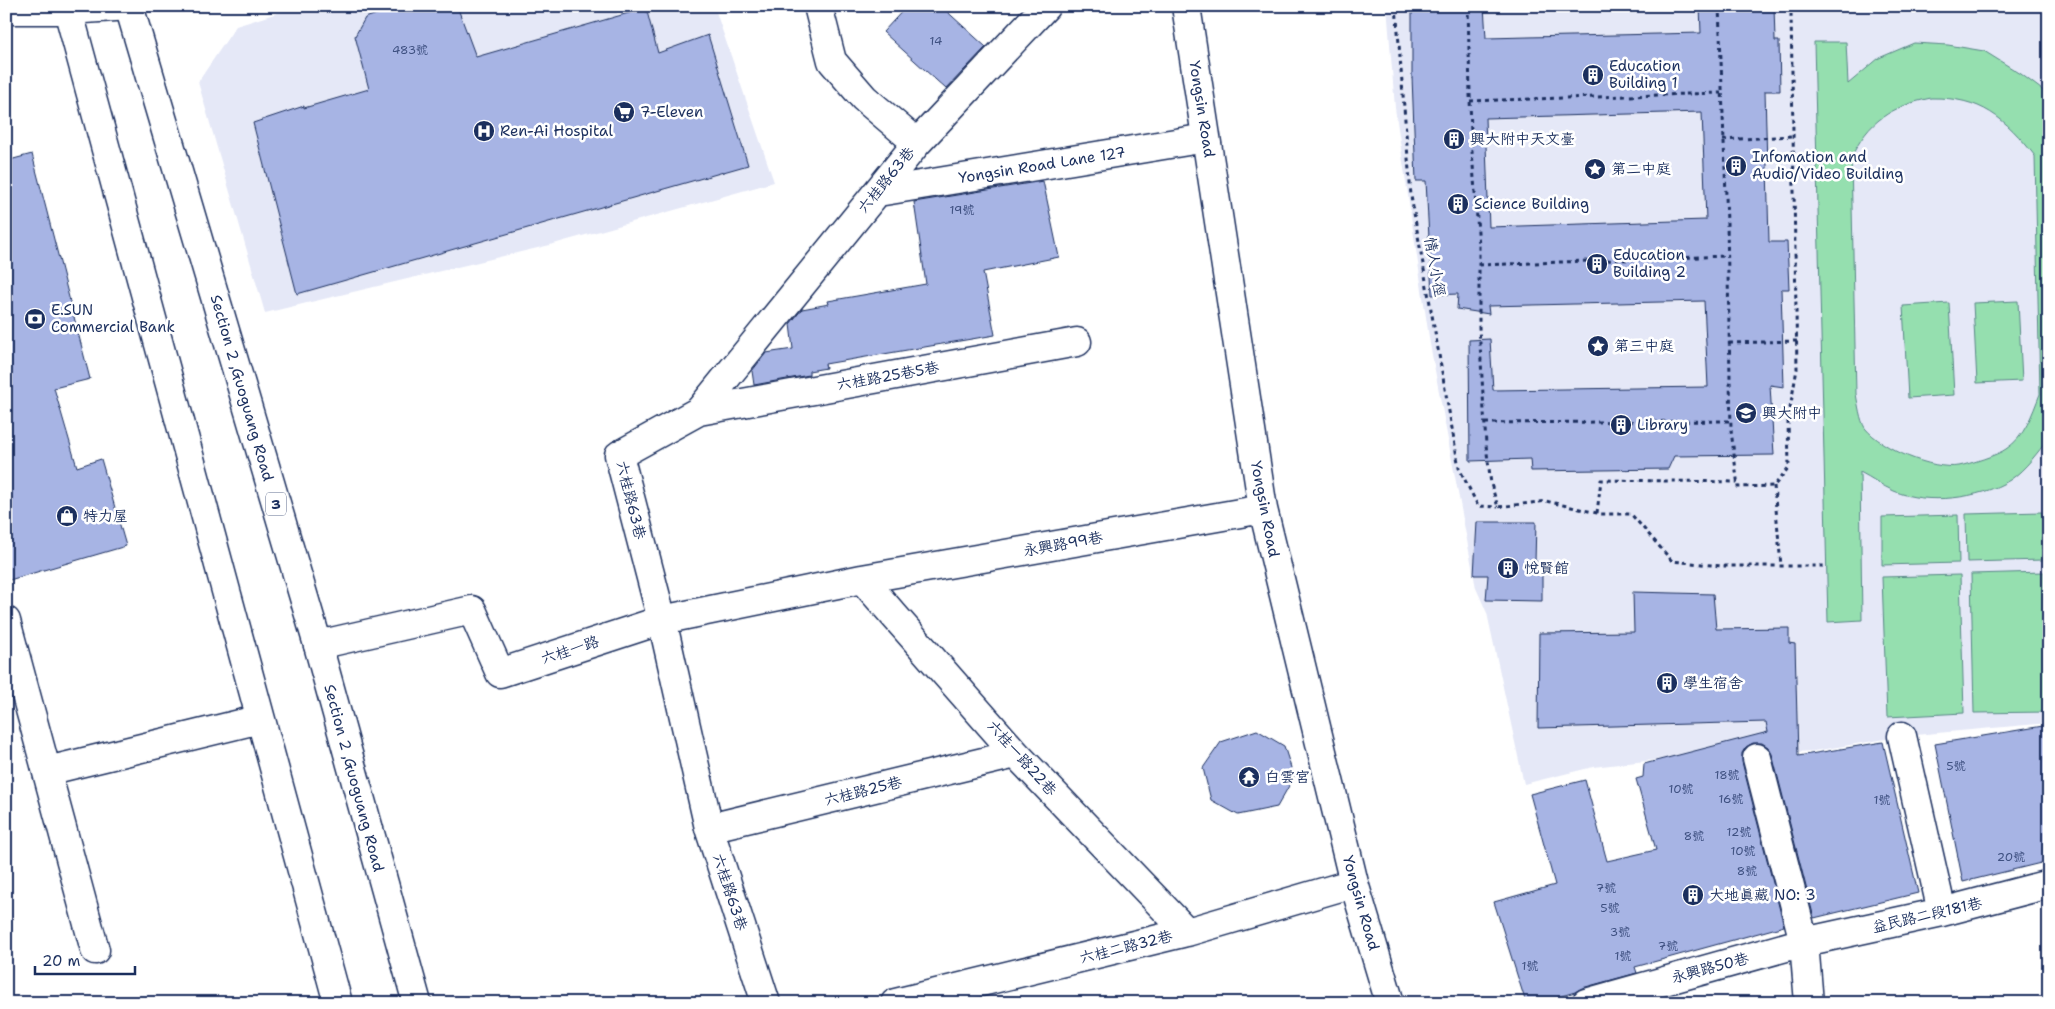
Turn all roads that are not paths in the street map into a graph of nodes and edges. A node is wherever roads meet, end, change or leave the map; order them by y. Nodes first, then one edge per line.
1 (130, 6) edge
2 (818, 6) edge
3 (1046, 6) edge
4 (1186, 6) edge
5 (67, 8) edge
6 (6, 10) edge
7 (1206, 138) junction
8 (916, 143) junction
9 (878, 192) junction
10 (1077, 342) dead end
11 (699, 411) junction
12 (1263, 509) junction
13 (862, 579) junction
14 (662, 620) junction
15 (6, 621) edge
16 (318, 645) junction
17 (260, 719) junction
18 (1902, 736) dead end
19 (1016, 754) junction
20 (1757, 758) dead end
21 (47, 771) junction
22 (709, 828) junction
23 (1354, 883) junction
24 (2049, 884) edge
25 (1942, 912) junction
26 (1186, 932) junction
27 (1804, 942) junction
28 (95, 950) dead end
29 (338, 1003) edge
30 (417, 1003) edge
31 (766, 1003) edge
32 (895, 1003) edge
33 (1390, 1003) edge
34 (1586, 1003) edge
35 (1809, 1003) edge

1 - 5 main road
1 - 16 main road, Section 2 ,Guoguang Road / 3
2 - 8 main road
3 - 8 main road, 六桂路63巷
4 - 7 main road, Yongsin Road
5 - 6 main road
5 - 17 main road
7 - 9 main road, Yongsin Road Lane 127
7 - 12 main road, Yongsin Road
8 - 9 main road, 六桂路63巷
9 - 11 main road, 六桂路63巷
10 - 11 main road, 六桂路25巷5巷
11 - 14 main road, 六桂路63巷
12 - 13 main road, 永興路99巷
12 - 23 main road, Yongsin Road
13 - 14 main road, 六桂一路
13 - 19 main road, 六桂一路22巷
14 - 16 main road, 六桂一路
14 - 22 main road, 六桂路63巷
15 - 21 main road
16 - 30 main road, Section 2 ,Guoguang Road / 3
17 - 21 main road
17 - 29 main road
18 - 25 main road
19 - 22 main road, 六桂路25巷
19 - 26 main road, 六桂一路22巷
20 - 27 main road
21 - 28 main road
22 - 31 main road, 六桂路63巷
23 - 26 main road, 六桂二路32巷
23 - 33 main road, Yongsin Road
24 - 25 main road, 益民路二段181巷
25 - 27 main road, 益民路二段181巷
26 - 32 main road, 六桂二路32巷
27 - 34 main road, 永興路50巷
27 - 35 main road

